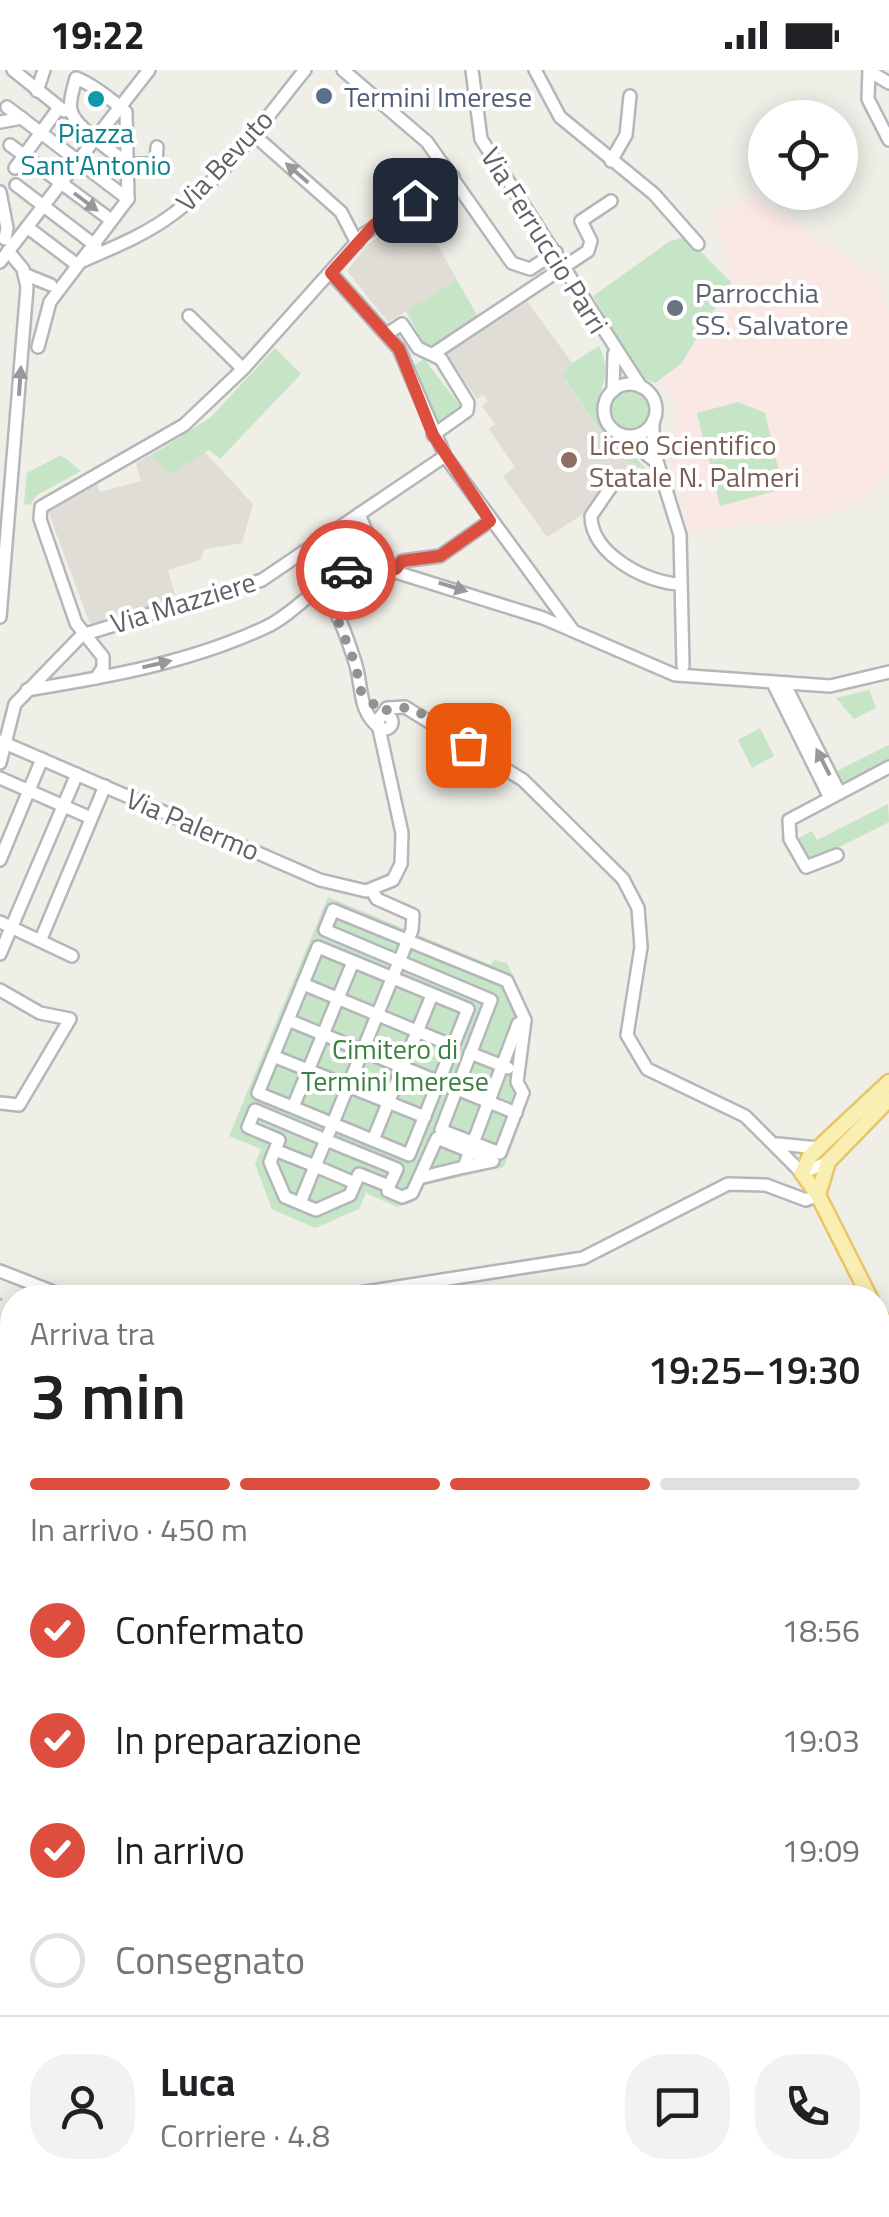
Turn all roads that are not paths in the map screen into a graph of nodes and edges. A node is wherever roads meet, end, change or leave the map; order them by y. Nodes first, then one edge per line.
1 (13, 70) edge
2 (44, 70) edge
3 (149, 70) edge
4 (305, 70) edge
5 (343, 70) edge
6 (472, 70) edge
7 (535, 70) edge
8 (869, 71) edge
9 (78, 74) edge
10 (889, 83) edge
11 (37, 91) junction
12 (630, 96) dead end
13 (7, 107) dead end
14 (120, 107) junction
15 (64, 111) junction
16 (22, 118) junction
17 (0, 122) edge
18 (41, 133) junction
19 (253, 134) junction
20 (96, 139) junction
21 (889, 140) edge
22 (10, 145) dead end
23 (157, 147) dead end
24 (24, 156) junction
25 (611, 160) junction
26 (78, 162) junction
27 (128, 164) junction
28 (15, 168) dead end
29 (453, 176) junction
30 (61, 183) junction
31 (16, 185) dead end
32 (0, 192) edge
33 (128, 199) junction
34 (611, 201) dead end
35 (43, 207) junction
36 (111, 220) junction
37 (27, 227) junction
38 (357, 242) junction
39 (92, 243) junction
40 (698, 244) dead end
41 (5, 247) edge
42 (104, 252) junction
43 (556, 252) junction
44 (76, 264) junction
45 (566, 266) junction
46 (331, 273) junction
47 (24, 274) junction
48 (51, 285) dead end
49 (190, 316) dead end
50 (387, 334) junction
51 (38, 347) dead end
52 (614, 350) junction
53 (433, 354) junction
54 (244, 368) junction
55 (640, 387) junction
56 (613, 391) junction
57 (654, 421) junction
58 (433, 435) junction
59 (622, 435) junction
60 (445, 456) junction
61 (659, 464) junction
62 (617, 478) dead end
63 (359, 514) junction
64 (490, 521) junction
65 (375, 564) junction
66 (396, 569) junction
67 (679, 584) junction
68 (320, 588) junction
69 (1, 601) edge
70 (552, 605) junction
71 (0, 617) edge
72 (543, 618) junction
73 (575, 633) junction
74 (82, 635) junction
75 (677, 669) junction
76 (45, 672) junction
77 (885, 672) edge
78 (96, 678) junction
79 (778, 683) junction
80 (50, 686) junction
81 (27, 690) junction
82 (384, 722) junction
83 (3, 736) edge
84 (42, 759) junction
85 (0, 762) edge
86 (889, 767) edge
87 (77, 774) junction
88 (0, 778) edge
89 (105, 786) junction
90 (29, 791) junction
91 (834, 795) junction
92 (63, 806) junction
93 (91, 818) junction
94 (837, 856) dead end
95 (0, 860) edge
96 (378, 889) junction
97 (6, 925) edge
98 (41, 940) junction
99 (408, 941) junction
100 (0, 954) edge
101 (72, 956) dead end
102 (353, 962) junction
103 (400, 962) junction
104 (482, 971) junction
105 (393, 978) junction
106 (500, 978) junction
107 (302, 984) junction
108 (0, 990) edge
109 (473, 992) junction
110 (432, 994) junction
111 (338, 999) junction
112 (491, 1000) junction
113 (378, 1015) junction
114 (288, 1020) junction
115 (525, 1020) junction
116 (417, 1031) junction
117 (323, 1034) junction
118 (454, 1046) junction
119 (363, 1051) junction
120 (470, 1054) junction
121 (273, 1056) junction
122 (502, 1066) junction
123 (402, 1067) junction
124 (308, 1070) junction
125 (519, 1072) junction
126 (439, 1082) junction
127 (889, 1082) edge
128 (348, 1086) junction
129 (456, 1089) junction
130 (889, 1099) edge
131 (389, 1102) junction
132 (489, 1102) junction
133 (0, 1103) edge
134 (293, 1107) junction
135 (516, 1113) junction
136 (425, 1117) junction
137 (333, 1124) junction
138 (326, 1140) junction
139 (373, 1140) junction
140 (778, 1144) junction
141 (472, 1147) junction
142 (818, 1148) junction
143 (275, 1150) junction
144 (828, 1162) junction
145 (315, 1166) junction
146 (464, 1167) junction
147 (802, 1173) junction
148 (419, 1178) junction
149 (355, 1183) junction
150 (389, 1186) junction
151 (818, 1195) junction
152 (300, 1203) junction
153 (0, 1272) edge
154 (34, 1285) edge
155 (410, 1285) edge
156 (863, 1285) edge

1 - 11 street
2 - 11 street
3 - 14 street
4 - 19 street, Via Bevuto
5 - 29 street
6 - 43 street, Via Ferruccio Parri
7 - 25 street
8 - 10 street
8 - 21 street
9 - 14 street
9 - 15 street
11 - 15 street
12 - 25 street
13 - 16 street
14 - 20 street
14 - 27 street
15 - 18 street
15 - 20 street
16 - 17 street
16 - 18 street
18 - 24 street
18 - 26 street
38 -> 19 street
19 - 42 street, Via Bevuto
20 - 26 street
20 - 27 street
22 - 24 street
23 - 27 street
24 - 28 street
24 - 30 street
25 - 40 street
26 - 30 street
26 - 33 street
27 - 33 street
29 - 38 street
29 - 43 street
30 - 35 street
30 -> 36 street
31 - 35 street
32 - 41 street
33 - 36 street
34 - 45 street
35 - 37 street
35 - 39 street
36 - 39 street
37 - 41 street
37 - 44 street
38 - 46 street
39 - 42 street
39 - 44 street
41 - 47 street
42 - 44 street, Via Bevuto
43 - 45 street, Via Ferruccio Parri
44 - 51 street
45 - 52 street, Via Ferruccio Parri
45 - 53 street
46 - 50 street
46 - 54 street
47 - 48 street
69 -> 47 street
49 - 54 street
50 - 53 street
50 - 58 street
52 - 55 street, Via Ferruccio Parri
52 - 56 street
53 - 58 street
54 - 74 street
55 - 56 street
55 - 57 street
56 - 59 street
57 - 59 street
57 - 61 street
58 - 60 street
59 - 61 street
60 - 63 street, Via Mazziere
60 - 64 street
61 - 67 street
62 - 67 street
63 - 65 street
63 - 74 street, Via Mazziere
64 - 66 street
64 - 70 street
65 - 66 street
65 - 68 street
66 -> 72 street
67 - 75 street
78 -> 68 street
68 - 82 street
69 - 71 street
70 - 72 street
70 - 73 street
72 - 73 street
73 - 75 street
74 - 76 street, Via Mazziere
74 - 78 street
75 - 79 street
76 - 80 street
76 - 81 street, Via Mazziere
77 - 79 street
78 - 80 street
79 - 91 street
80 - 81 street
81 - 83 street, Via Mazziere
82 - 96 street
82 - 140 street
83 - 84 street, Via Palermo
83 - 85 street, Via Mazziere
84 - 87 street, Via Palermo
84 - 90 street
86 - 91 street
87 - 89 street, Via Palermo
87 - 92 street
88 - 90 street
89 - 93 street
89 - 96 street, Via Palermo
90 - 92 street
90 - 95 street
91 - 94 street
92 - 93 street
92 - 97 street
93 - 98 street
96 - 99 street, Via Palermo
97 - 98 street
97 - 100 street
98 - 101 street
99 - 103 street
99 - 103 street
99 - 104 street
102 - 105 street
102 - 107 street
102 - 111 street
103 - 105 street
103 - 109 street
104 - 106 street
104 - 109 street
105 - 110 street
105 - 113 street
106 - 112 street
106 - 115 street
107 - 111 street
107 - 114 street
108 - 133 street
109 - 112 street
110 - 116 street
110 - 118 street
111 - 113 street
111 - 117 street
112 - 120 street
113 - 116 street
113 - 119 street
114 - 117 street
114 - 121 street
115 - 122 street
115 - 125 street
116 - 118 street
116 - 123 street
117 - 119 street
117 - 124 street
118 - 126 street
119 - 123 street
119 - 128 street
120 - 122 street
120 - 129 street
121 - 124 street
121 - 134 street
122 - 125 street
122 - 132 street
123 - 126 street
123 - 131 street
124 - 128 street
124 - 134 street
125 - 135 street
126 - 136 street
127 - 142 main road
128 - 131 street
128 - 137 street
129 - 132 street
129 - 141 street
130 - 144 main road
131 - 136 street
131 - 139 street
132 - 135 street
132 - 141 street
134 - 137 street
135 - 141 street
136 - 139 street
137 - 138 street
137 - 139 street
138 - 143 street
138 - 145 street
138 - 150 street
140 - 142 street
140 - 147 street
141 - 146 street
141 - 146 street
141 - 148 street
142 - 147 main road
143 - 145 street
143 - 152 street
144 - 147 street
144 - 151 main road
145 - 149 street
145 - 152 street
146 - 148 street
147 - 151 main road
148 - 150 street
149 - 150 street
149 - 152 street
151 - 155 street
151 - 156 main road
153 - 154 street

